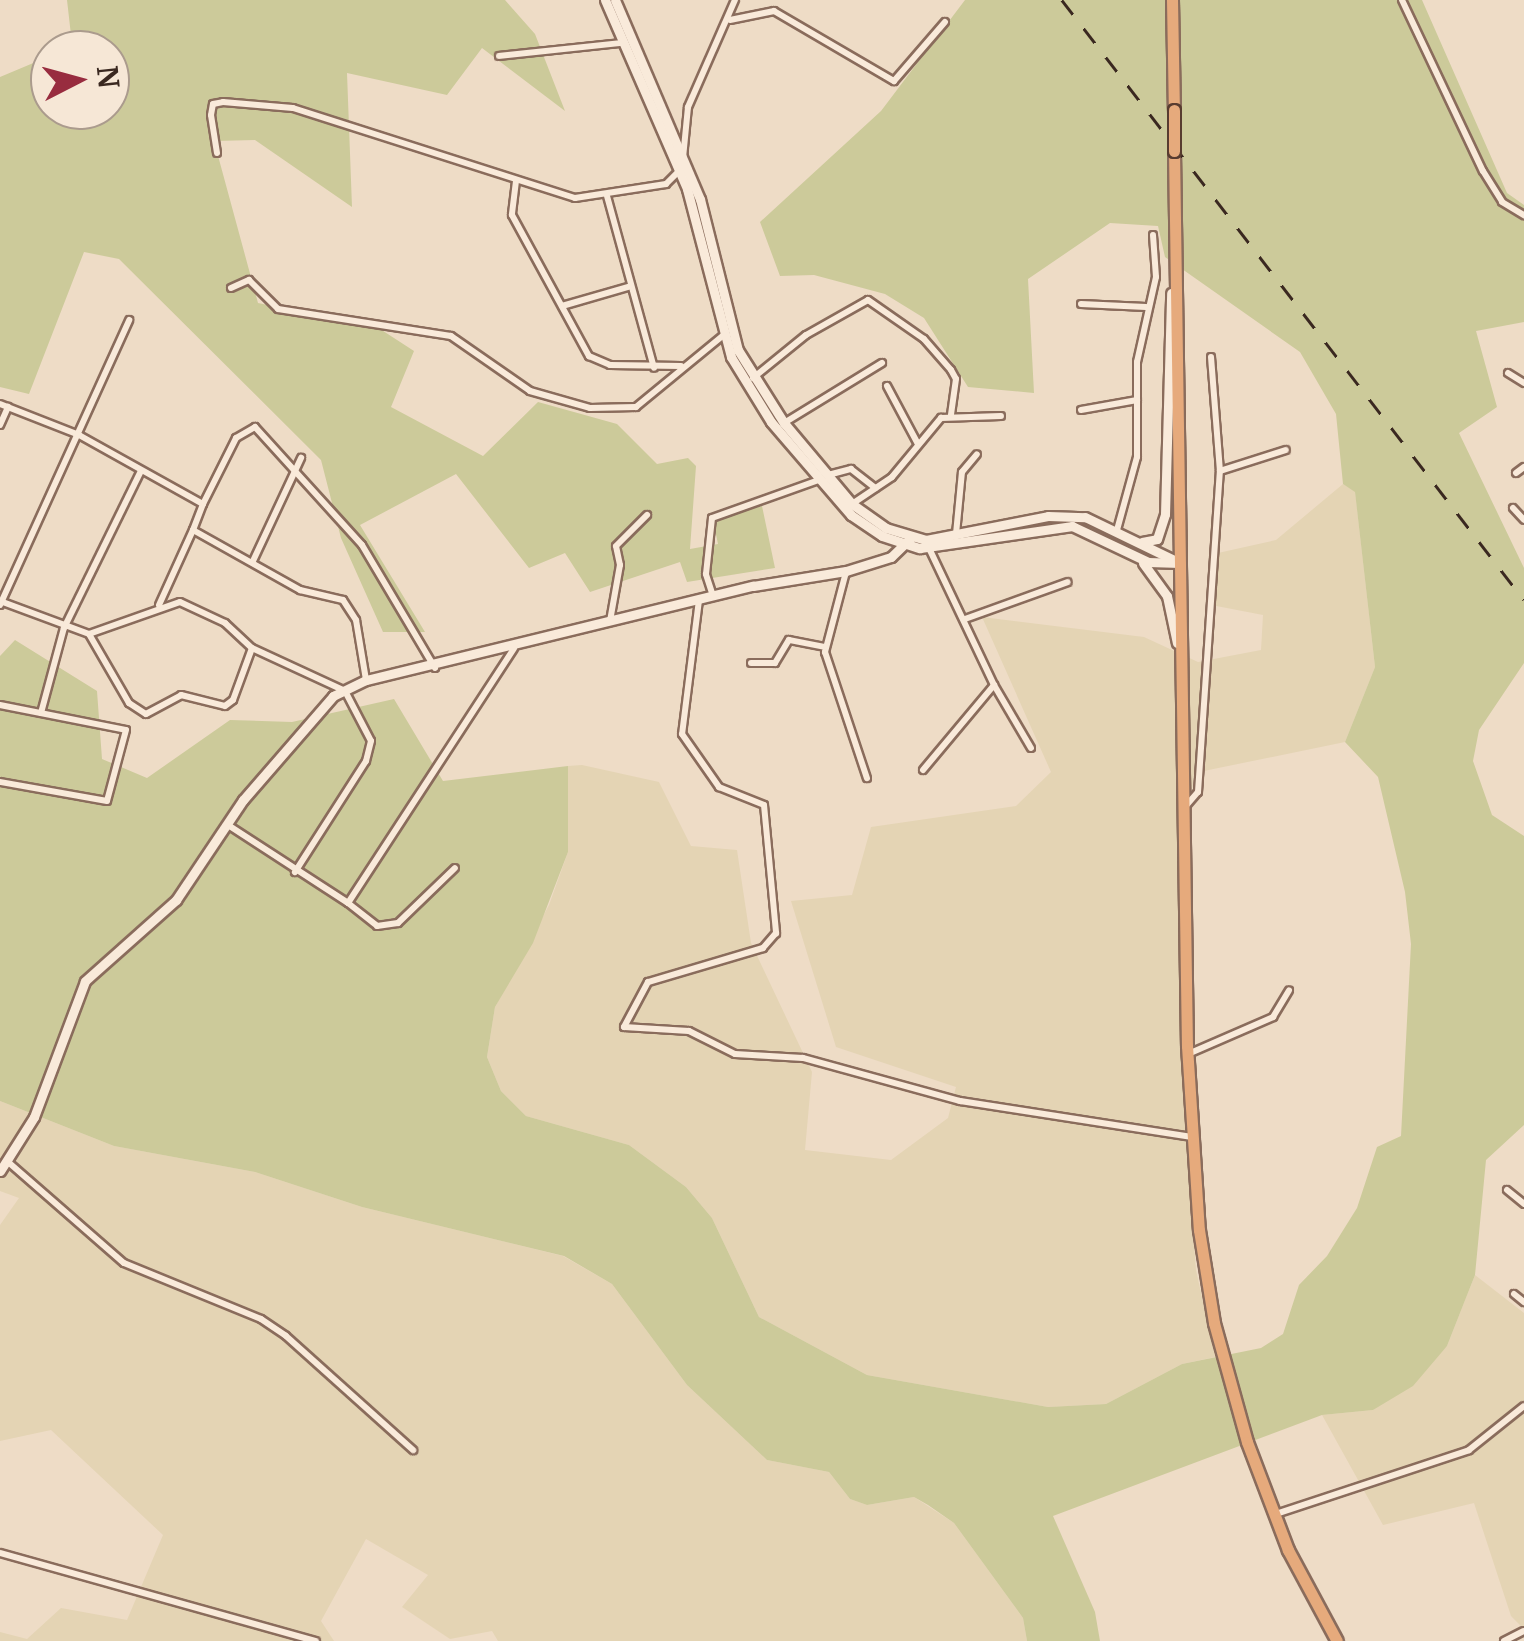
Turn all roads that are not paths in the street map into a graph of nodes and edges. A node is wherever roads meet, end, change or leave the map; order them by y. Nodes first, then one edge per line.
1 (605, 0) edge
2 (615, 0) edge
3 (736, 0) edge
4 (1172, 0) edge
5 (1402, 0) edge
6 (730, 20) junction
7 (945, 22) dead end
8 (621, 43) junction
9 (499, 56) dead end
10 (217, 153) dead end
11 (683, 159) junction
12 (679, 172) junction
13 (516, 181) junction
14 (607, 196) junction
15 (1524, 215) edge
16 (1153, 234) dead end
17 (1175, 240) junction
18 (231, 288) dead end
19 (628, 288) junction
20 (1082, 304) dead end
21 (562, 306) junction
22 (1146, 307) junction
23 (129, 320) dead end
24 (726, 333) junction
25 (1211, 358) dead end
26 (882, 363) dead end
27 (682, 366) junction
28 (654, 368) junction
29 (1508, 373) dead end
30 (752, 379) junction
31 (1524, 383) edge
32 (887, 386) dead end
33 (1137, 400) junction
34 (4, 405) edge
35 (1082, 410) dead end
36 (951, 415) junction
37 (1001, 416) dead end
38 (784, 423) junction
39 (0, 425) edge
40 (79, 436) junction
41 (918, 444) junction
42 (1286, 450) dead end
43 (977, 454) dead end
44 (301, 458) dead end
45 (1524, 467) edge
46 (141, 471) junction
47 (1220, 472) junction
48 (1516, 473) dead end
49 (294, 474) junction
50 (823, 478) junction
51 (875, 488) junction
52 (203, 504) junction
53 (852, 504) junction
54 (1513, 508) dead end
55 (647, 514) dead end
56 (1524, 520) edge
57 (193, 530) junction
58 (1116, 530) junction
59 (956, 534) junction
60 (909, 542) junction
61 (1140, 542) junction
62 (928, 544) junction
63 (1133, 555) junction
64 (253, 561) junction
65 (1180, 563) junction
66 (846, 570) junction
67 (1068, 582) dead end
68 (714, 596) junction
69 (699, 600) junction
70 (0, 602) edge
71 (159, 605) junction
72 (966, 619) junction
73 (610, 622) junction
74 (64, 628) junction
75 (89, 634) junction
76 (825, 647) junction
77 (252, 648) junction
78 (514, 648) junction
79 (751, 662) dead end
80 (435, 668) junction
81 (366, 680) junction
82 (994, 686) junction
83 (345, 690) junction
84 (1182, 694) junction
85 (0, 705) edge
86 (42, 713) junction
87 (1031, 748) dead end
88 (923, 770) dead end
89 (867, 778) dead end
90 (0, 782) edge
91 (1184, 809) junction
92 (228, 825) junction
93 (455, 868) dead end
94 (296, 872) junction
95 (348, 904) junction
96 (1289, 990) dead end
97 (1188, 1054) junction
98 (1192, 1137) junction
99 (8, 1162) junction
100 (0, 1171) edge
101 (1506, 1190) dead end
102 (1524, 1204) edge
103 (1514, 1294) dead end
104 (1524, 1302) edge
105 (1524, 1406) edge
106 (413, 1450) dead end
107 (1275, 1514) junction
108 (0, 1553) edge
109 (1524, 1631) edge
110 (316, 1641) edge
111 (1336, 1641) edge
112 (1504, 1641) edge

1 - 8 street
2 - 11 street
3 - 6 street
4 - 17 highway, bridge
5 - 15 street
6 - 7 street
6 - 11 street
8 - 9 street
8 - 12 street
10 - 13 street
11 - 12 street
11 - 24 street
12 - 14 street
12 - 24 street
13 - 14 street
13 - 21 street
14 - 19 street
16 - 22 street
17 - 61 street
17 - 65 highway
18 - 27 street
19 - 21 street
19 - 28 street
20 - 22 street
21 - 28 street
22 - 33 street
23 - 40 street
24 - 27 street
24 - 30 street
24 - 50 street
25 - 47 street
26 - 38 street
27 - 28 street
29 - 31 street
30 - 36 street
30 - 38 street
32 - 41 street
33 - 35 street
33 - 58 street
34 - 39 street
34 - 40 street
36 - 37 street
36 - 41 street
38 - 50 street
40 - 46 street
40 - 70 street
41 - 51 street
42 - 47 street
43 - 59 street
44 - 49 street
45 - 48 street
46 - 52 street
46 - 74 street
47 - 91 street
49 - 52 street
49 - 64 street
49 - 80 street
50 - 51 street
50 - 53 street
50 - 60 street
50 - 68 street
51 - 53 street
52 - 57 street
53 - 60 street
54 - 56 street
55 - 73 street
57 - 64 street
57 - 71 street
58 - 59 street
58 - 61 street
59 - 62 street
60 - 62 street
60 - 66 street
61 - 65 street
62 - 63 street
62 - 72 street
63 - 65 street
63 - 84 street
64 - 81 street
65 - 84 highway
66 - 68 street
66 - 76 street
67 - 72 street
68 - 69 street
69 - 73 street
69 - 98 street
70 - 74 street
71 - 75 street
71 - 77 street
72 - 82 street
73 - 78 street
74 - 75 street
74 - 86 street
75 - 77 street
76 - 79 street
76 - 89 street
77 - 83 street
78 - 80 street
78 - 95 street
80 - 81 street
81 - 83 street
82 - 87 street
82 - 88 street
83 - 92 street
83 - 94 street
84 - 91 highway
85 - 86 street
86 - 90 street
91 - 97 highway
92 - 94 street
92 - 99 street
93 - 95 street
94 - 95 street
96 - 97 street
97 - 98 highway
98 - 107 highway
99 - 100 street
99 - 106 street
101 - 102 street
103 - 104 street
105 - 107 street
107 - 111 highway
108 - 110 street
109 - 112 street

